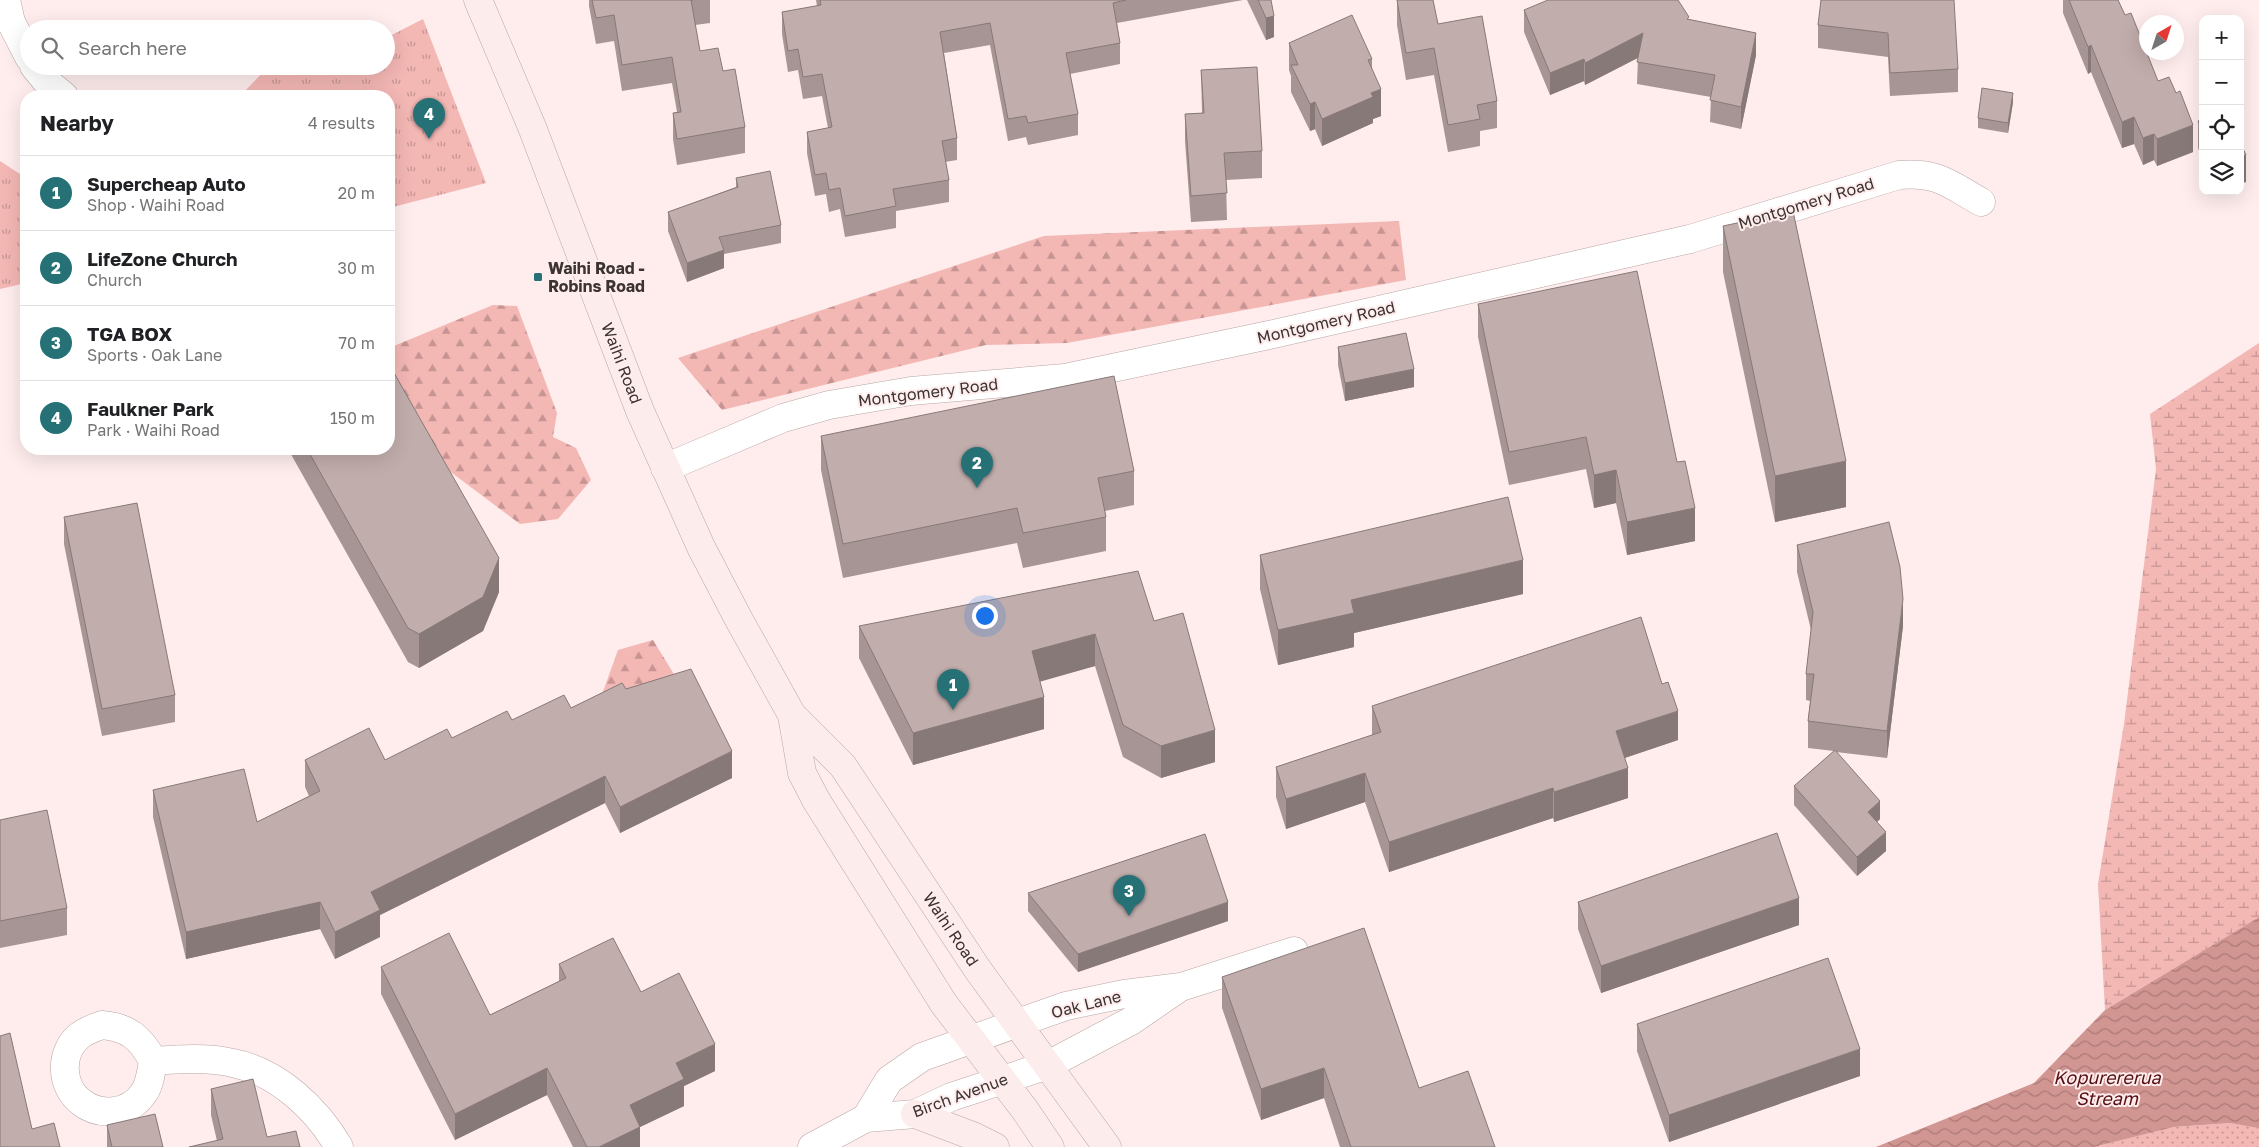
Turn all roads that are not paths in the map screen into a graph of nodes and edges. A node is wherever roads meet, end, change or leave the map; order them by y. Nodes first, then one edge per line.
1 (6, 0) edge
2 (478, 0) edge
3 (20, 40) edge
4 (41, 75) edge
5 (57, 90) edge
6 (1980, 202) dead end
7 (665, 468) junction
8 (792, 715) junction
9 (1294, 951) edge
10 (1181, 987) junction
11 (994, 1031) junction
12 (153, 1061) dead end
13 (1024, 1072) junction
14 (915, 1114) junction
15 (866, 1118) junction
16 (339, 1147) edge
17 (812, 1147) edge
18 (995, 1147) edge
19 (1050, 1147) edge
20 (1108, 1147) edge

1 - 3 street
2 - 7 main road, Waihi Road
4 - 5 street
6 - 7 street, Montgomery Road
7 - 8 main road, Waihi Road
8 - 11 main road, Waihi Road
8 - 11 main road, Waihi Road
9 - 10 street, Oak Lane
10 - 11 street, Oak Lane
10 - 13 street, Oak Lane
11 - 13 main road, Waihi Road
11 - 13 main road, Waihi Road
11 - 15 street
12 - 16 street
13 - 14 street, Birch Avenue
13 - 19 main road, Waihi Road
13 - 20 main road, Waihi Road
14 - 15 street, Birch Avenue
14 - 18 main road
15 - 17 street, Birch Avenue

